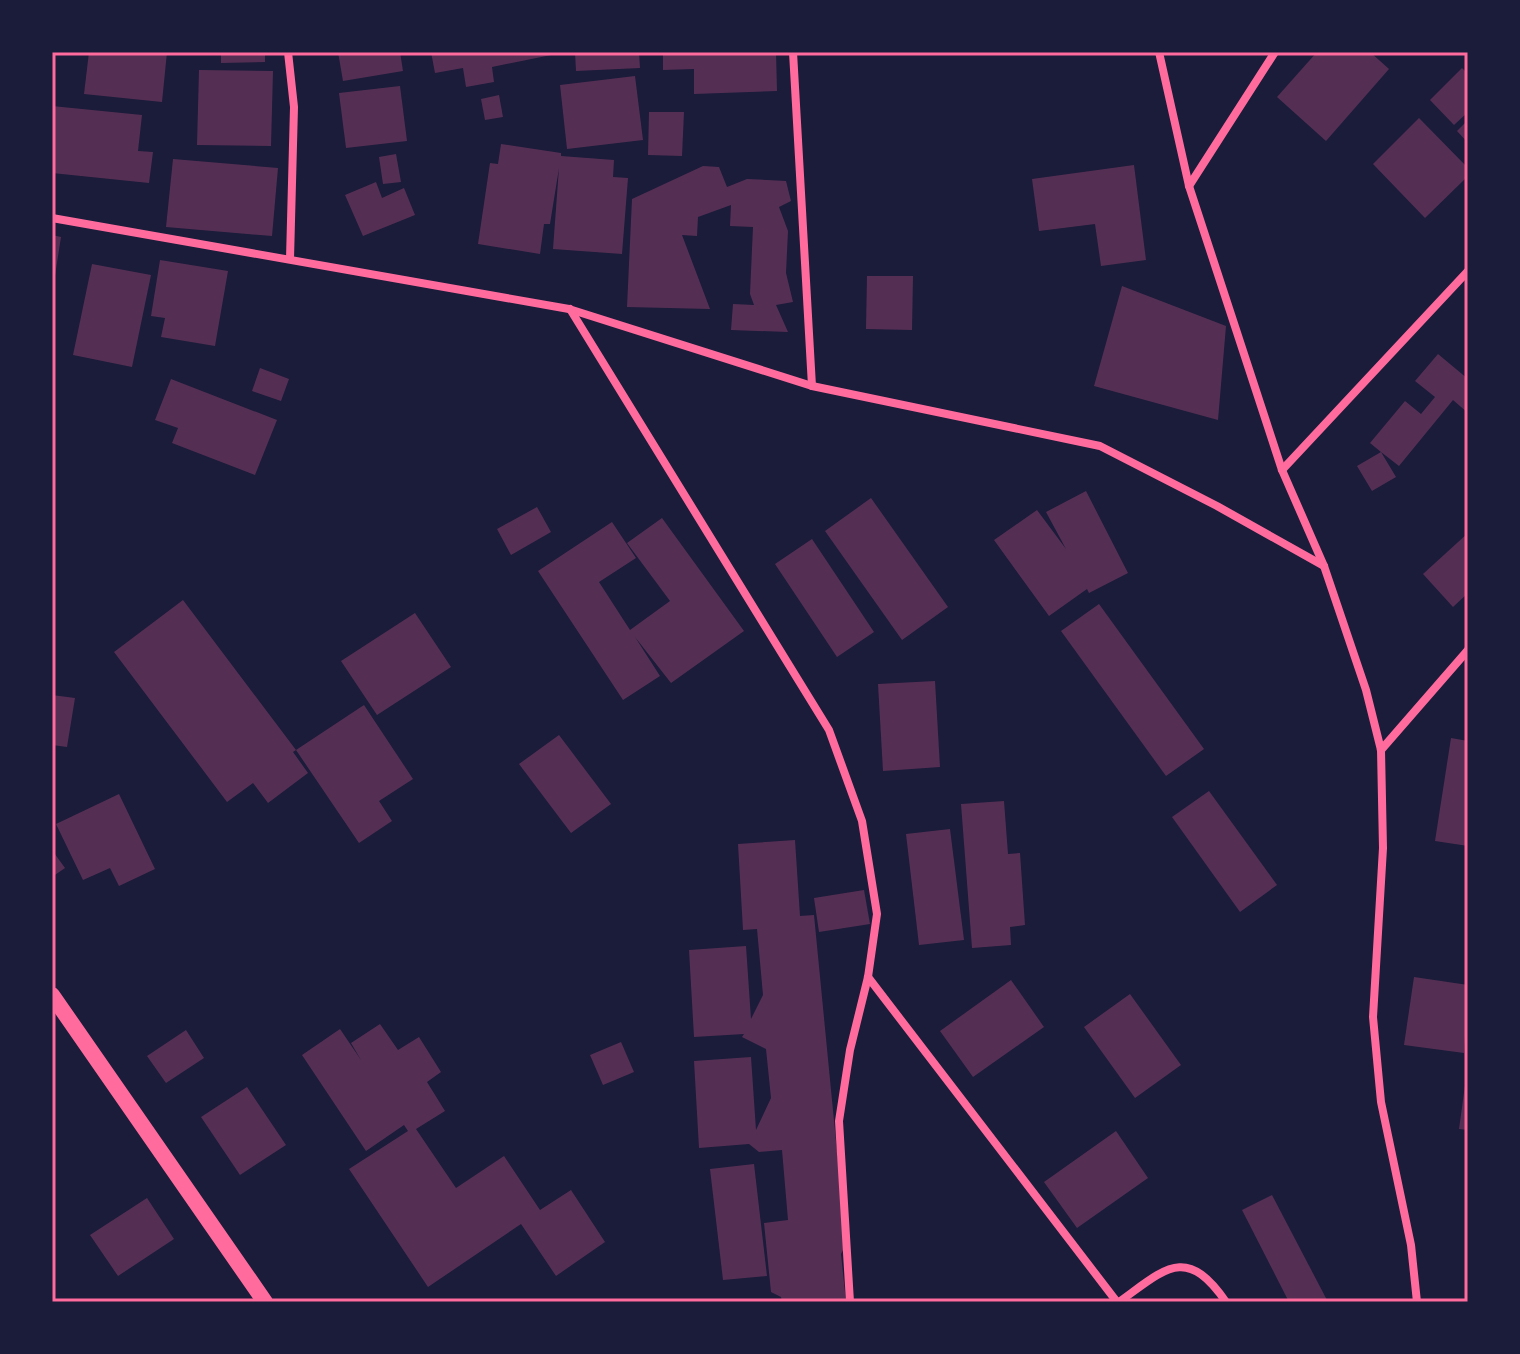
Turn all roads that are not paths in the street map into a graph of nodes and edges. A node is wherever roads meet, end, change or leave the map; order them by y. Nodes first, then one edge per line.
1 (288, 52) edge
2 (793, 52) edge
3 (1159, 52) edge
4 (1275, 52) edge
5 (1189, 186) junction
6 (52, 218) edge
7 (290, 259) junction
8 (1468, 271) edge
9 (569, 309) junction
10 (812, 386) junction
11 (1282, 470) junction
12 (1324, 566) junction
13 (1468, 650) edge
14 (1381, 750) junction
15 (868, 977) junction
16 (52, 995) edge
17 (261, 1301) edge
18 (850, 1302) edge
19 (1118, 1302) edge
20 (1226, 1302) edge
21 (1417, 1302) edge

1 - 7 street
2 - 10 street
3 - 5 street
4 - 5 street
5 - 11 street
6 - 7 street
7 - 9 street
8 - 11 street
9 - 10 street
9 - 15 street
10 - 12 street
11 - 12 street
12 - 14 street
13 - 14 street
14 - 21 street
15 - 18 street
15 - 19 street
16 - 17 main road
19 - 20 street

